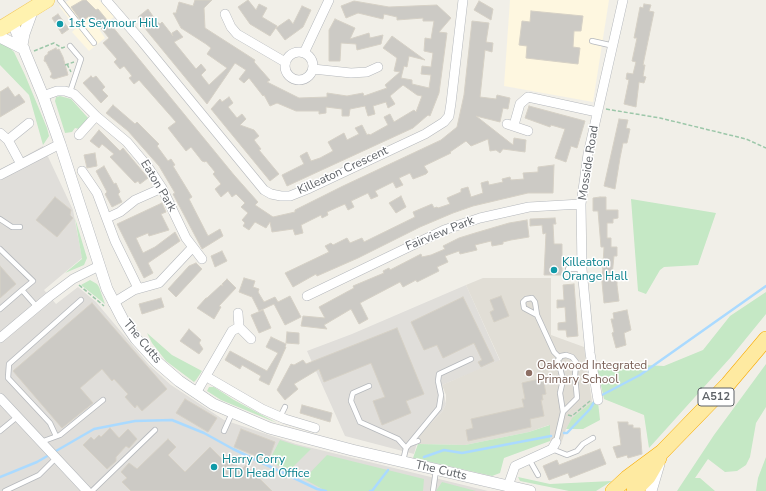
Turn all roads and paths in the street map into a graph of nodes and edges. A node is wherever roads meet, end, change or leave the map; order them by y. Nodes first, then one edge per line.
1 (46, 0) edge
2 (60, 0) edge
3 (106, 0) edge
4 (329, 0) edge
5 (463, 0) edge
6 (623, 0) edge
7 (33, 9) junction
8 (225, 14) dead end
9 (3, 27) edge
10 (592, 41) dead end
11 (94, 43) dead end
12 (70, 46) joint
13 (614, 46) junction
14 (27, 48) junction
15 (304, 53) junction
16 (285, 62) junction
17 (378, 67) dead end
18 (313, 68) junction
19 (70, 92) junction
20 (43, 96) junction
21 (597, 110) junction
22 (96, 116) junction
23 (29, 123) dead end
24 (528, 130) dead end
25 (0, 133) edge
26 (79, 135) dead end
27 (8, 140) junction
28 (60, 144) junction
29 (766, 148) edge
30 (21, 164) junction
31 (82, 172) dead end
32 (0, 175) edge
33 (162, 188) junction
34 (581, 204) junction
35 (107, 218) junction
36 (0, 219) edge
37 (20, 227) dead end
38 (192, 248) junction
39 (0, 249) edge
40 (202, 259) dead end
41 (99, 266) junction
42 (568, 269) dead end
43 (582, 269) junction
44 (78, 284) dead end
45 (138, 288) junction
46 (22, 290) junction
47 (307, 296) dead end
48 (81, 300) dead end
49 (111, 305) junction
50 (37, 307) junction
51 (0, 309) edge
52 (238, 313) dead end
53 (537, 315) dead end
54 (239, 327) junction
55 (0, 338) edge
56 (251, 339) dead end
57 (766, 339) edge
58 (560, 358) junction
59 (471, 359) dead end
60 (207, 377) junction
61 (369, 386) dead end
62 (196, 393) junction
63 (597, 396) joint
64 (0, 398) edge
65 (103, 400) dead end
66 (285, 407) dead end
67 (562, 412) junction
68 (232, 413) junction
69 (17, 417) junction
70 (283, 418) junction
71 (315, 428) dead end
72 (156, 430) dead end
73 (0, 431) edge
74 (224, 431) dead end
75 (281, 432) junction
76 (56, 436) junction
77 (593, 438) dead end
78 (418, 441) dead end
79 (410, 444) junction
80 (554, 445) junction
81 (406, 448) junction
82 (49, 451) junction
83 (659, 458) junction
84 (529, 459) junction
85 (403, 462) junction
86 (436, 470) junction
87 (538, 475) dead end
88 (508, 486) junction
89 (5, 491) edge
90 (87, 491) edge
91 (92, 491) edge
92 (433, 491) edge
93 (530, 491) edge
94 (613, 491) edge
95 (624, 491) edge
96 (634, 491) edge
97 (651, 491) edge

1 - 7 main road
2 - 11 lane
3 - 5 street, Killeaton Crescent
4 - 15 street
6 - 13 street, Mosside Road
7 - 9 main road
7 - 14 street
8 - 16 street
9 - 14 street, The Cutts
9 - 14 street
10 - 13 lane
12 - 14 path
12 - 19 lane
13 - 21 street, Mosside Road
14 - 20 street, The Cutts
15 - 16 street
15 - 18 street
16 - 18 street
17 - 18 street
19 - 20 street
19 - 22 street, Eaton Park
20 - 28 street, The Cutts
21 - 24 street
21 - 29 path
21 - 34 street, Mosside Road
22 - 26 street
22 - 33 street, Eaton Park
23 - 27 street
25 - 27 street
27 - 30 street
28 - 30 street
28 - 41 street, The Cutts
30 - 32 street
31 - 35 street
33 - 35 street
33 - 38 street, Eaton Park
34 - 43 street, Mosside Road
34 - 47 street, Fairview Park
35 - 45 street
36 - 37 lane
38 - 40 street, Eaton Park
38 - 45 street
39 - 46 lane
41 - 49 street, The Cutts
41 - 50 street
42 - 43 lane
43 - 63 street, Mosside Road
44 - 49 path
45 - 49 street
46 - 50 lane
46 - 51 lane
48 - 76 lane
49 - 62 street, The Cutts
50 - 55 street
52 - 54 street
53 - 58 lane
54 - 56 street
54 - 60 street
57 - 83 highway, A512
58 - 67 lane
58 - 67 lane
59 - 79 lane
60 - 62 street
60 - 70 street
61 - 81 lane
62 - 68 street, The Cutts
63 - 67 path
64 - 69 street
65 - 76 lane
66 - 70 lane
67 - 80 lane
68 - 74 lane
68 - 75 street, The Cutts
69 - 73 lane
69 - 82 street
70 - 71 street
70 - 75 street
72 - 91 lane
75 - 85 street, The Cutts
76 - 82 lane
77 - 80 lane
78 - 79 lane
79 - 81 lane
80 - 84 street
81 - 85 lane
82 - 89 lane
82 - 90 street
83 - 94 highway, A512
83 - 95 highway
83 - 96 highway, A512
83 - 97 street
84 - 87 lane
84 - 88 street
85 - 86 street, The Cutts
86 - 88 street, The Cutts
86 - 92 lane
88 - 93 street, The Cutts

